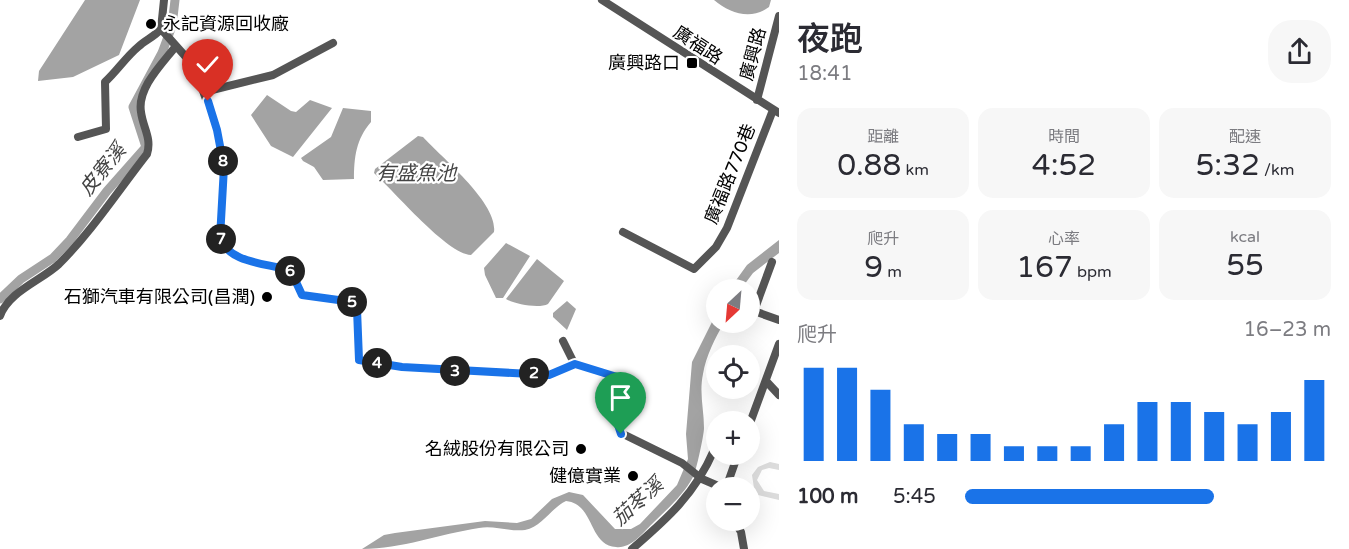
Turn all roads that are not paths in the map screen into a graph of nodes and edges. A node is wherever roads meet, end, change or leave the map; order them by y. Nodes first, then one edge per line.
1 (164, 0) edge
2 (602, 0) edge
3 (779, 16) edge
4 (162, 31) junction
5 (333, 43) dead end
6 (176, 46) junction
7 (204, 92) junction
8 (757, 100) junction
9 (776, 112) edge
10 (78, 137) dead end
11 (623, 232) dead end
12 (772, 262) dead end
13 (0, 316) edge
14 (779, 320) edge
15 (562, 341) dead end
16 (779, 344) edge
17 (575, 364) junction
18 (766, 381) junction
19 (779, 395) edge
20 (755, 411) edge
21 (708, 465) edge
22 (702, 478) junction
23 (706, 480) edge
24 (740, 531) edge
25 (632, 549) edge
26 (744, 549) edge

1 - 4 street
2 - 8 street, 廣福路
3 - 8 street, 廣興路
4 - 6 street
4 - 10 street
5 - 7 street
6 - 7 street
6 - 13 street
7 - 17 street
8 - 9 street, 廣福路
9 - 11 street, 廣福路770巷
12 - 14 street
15 - 17 street
16 - 18 street
17 - 22 street
18 - 19 street
18 - 20 street
21 - 22 street
22 - 23 street
22 - 25 street
24 - 26 street

